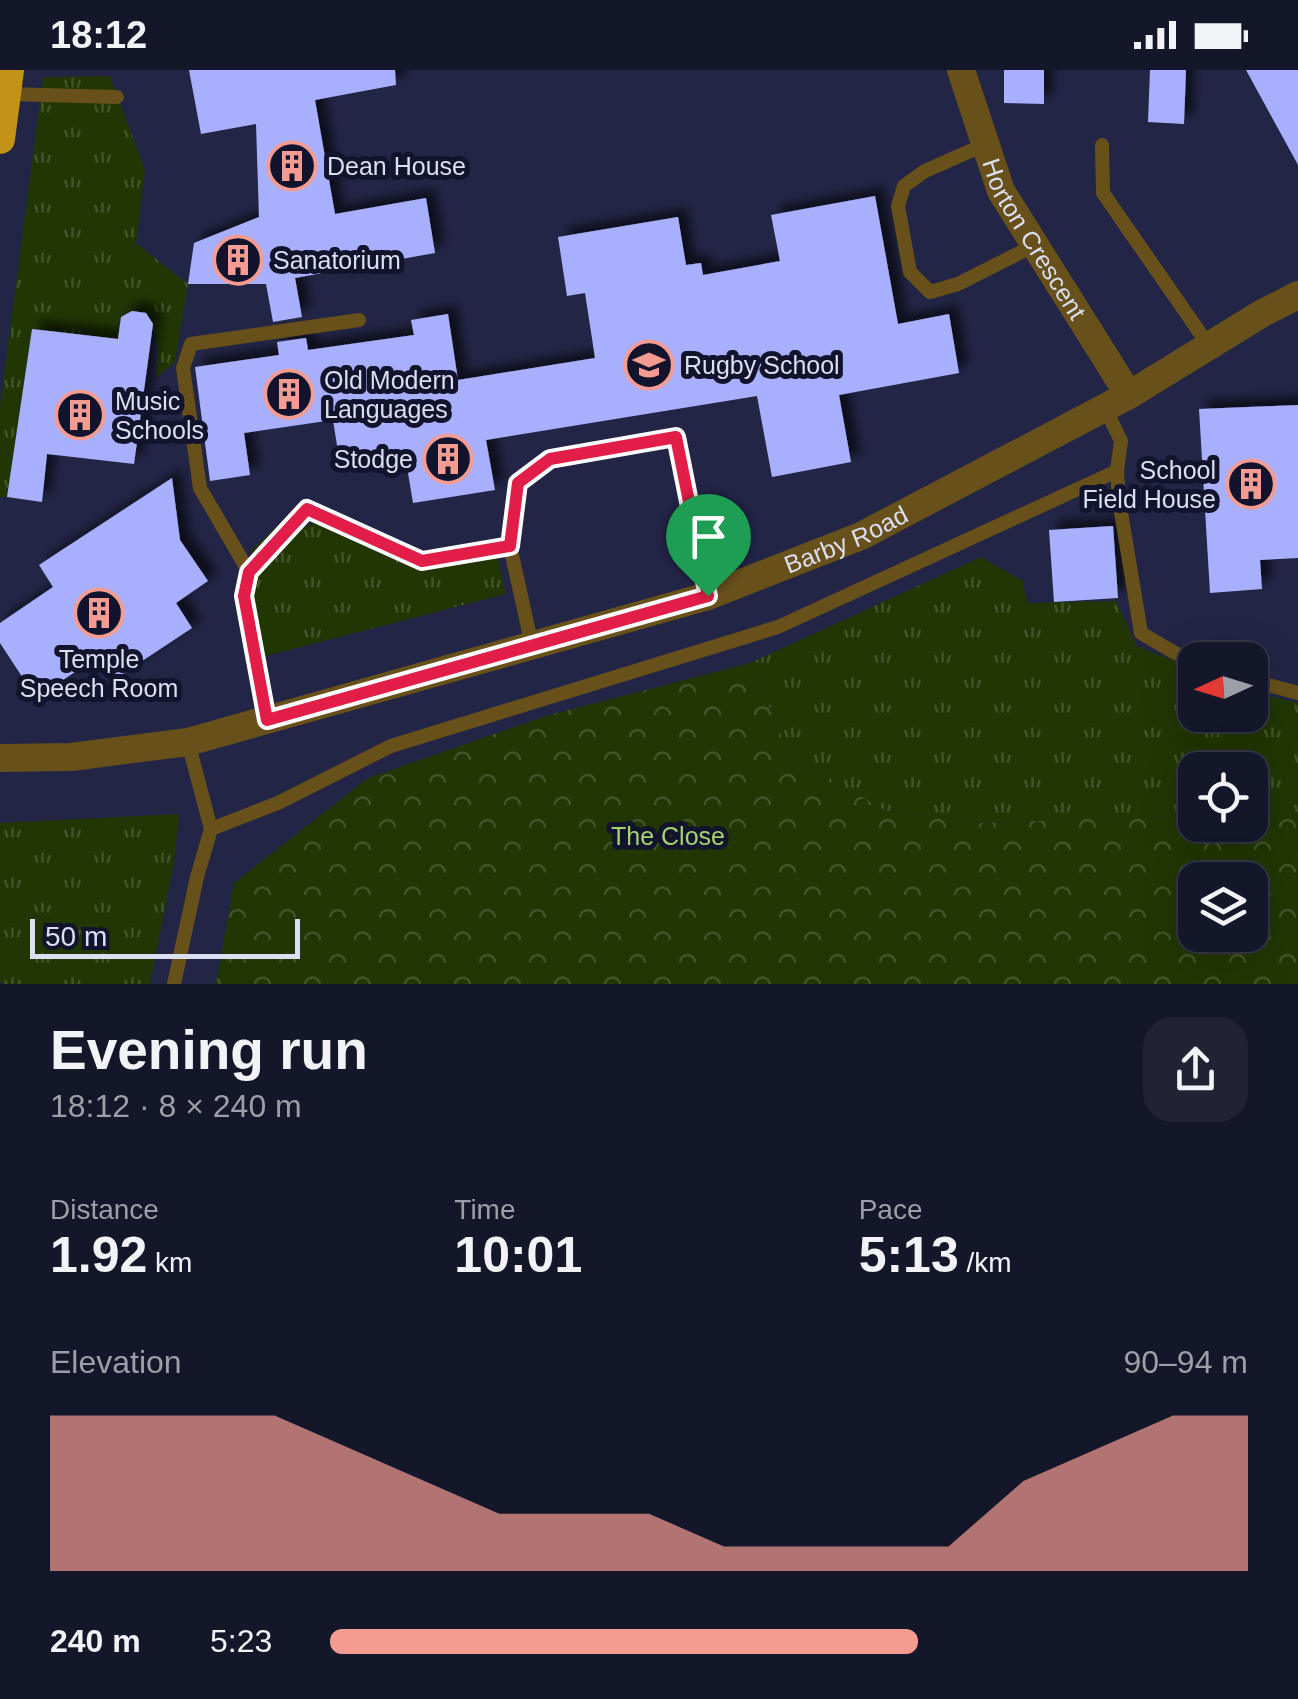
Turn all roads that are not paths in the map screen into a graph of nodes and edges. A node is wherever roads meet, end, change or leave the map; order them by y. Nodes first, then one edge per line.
1 (961, 70) edge
2 (7, 82) edge
3 (117, 97) dead end
4 (0, 139) edge
5 (986, 144) junction
6 (1102, 145) dead end
7 (1035, 245) junction
8 (1298, 295) edge
9 (359, 320) dead end
10 (1209, 346) junction
11 (1117, 402) junction
12 (1118, 471) junction
13 (510, 546) junction
14 (249, 572) junction
15 (708, 596) junction
16 (532, 647) junction
17 (1178, 653) edge
18 (1268, 685) edge
19 (1298, 693) edge
20 (267, 720) junction
21 (188, 742) junction
22 (0, 758) edge
23 (211, 829) junction
24 (174, 984) edge

1 - 5 street, Horton Crescent
2 - 3 lane
2 - 4 highway
5 - 7 street, Horton Crescent
5 - 7 lane
6 - 10 lane
7 - 11 street, Horton Crescent
8 - 10 street, Barby Road
9 - 14 lane
10 - 11 street, Barby Road
11 - 12 lane
11 - 15 street, Barby Road
12 - 17 lane
12 - 23 lane
13 - 14 lane
13 - 15 lane
13 - 16 lane
14 - 20 lane
15 - 16 street, Barby Road
16 - 20 street, Barby Road
18 - 19 lane
20 - 21 street, Barby Road
21 - 22 street, Barby Road
21 - 23 lane
23 - 24 lane

